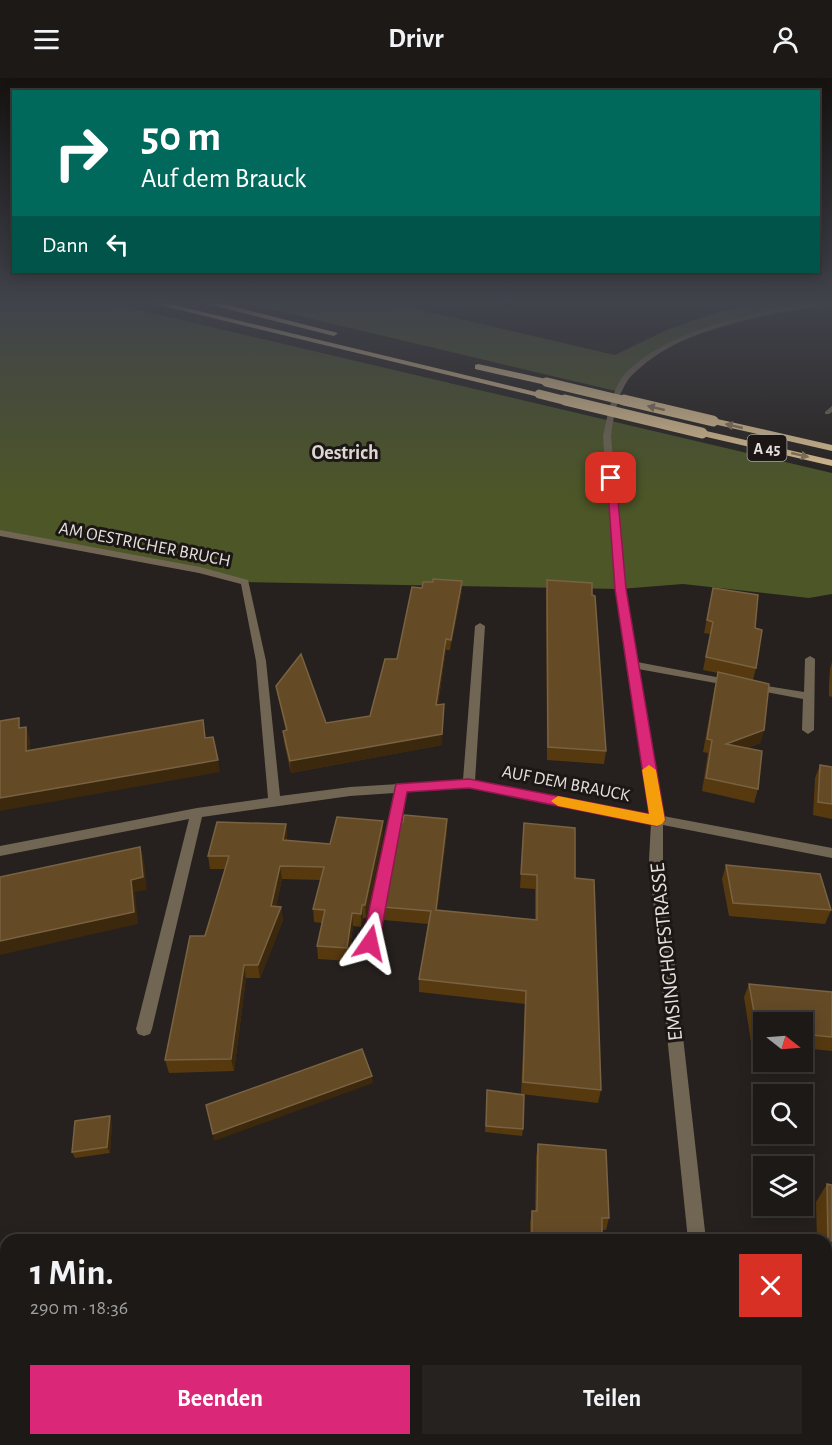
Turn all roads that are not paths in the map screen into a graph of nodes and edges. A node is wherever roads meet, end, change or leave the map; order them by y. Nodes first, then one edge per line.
1 (419, 366) edge
2 (475, 366) edge
3 (639, 366) edge
4 (832, 448) edge
5 (832, 463) edge
6 (0, 533) edge
7 (480, 626) dead end
8 (810, 660) dead end
9 (631, 664) junction
10 (810, 697) junction
11 (808, 730) dead end
12 (469, 784) junction
13 (400, 787) junction
14 (274, 799) junction
15 (197, 812) junction
16 (657, 820) junction
17 (0, 851) edge
18 (832, 853) edge
19 (370, 943) dead end
20 (144, 1029) dead end
21 (696, 1234) edge

1 -> 5 highway, A 45, bridge
4 -> 2 highway, A 45, bridge
3 - 9 street, EMSINGHOFSTRASSE
6 - 14 street, AM OESTRICHER BRUCH
7 - 12 street
8 - 10 street
9 - 10 street
9 - 16 street, EMSINGHOFSTRASSE
10 - 11 street
12 - 13 street, AUF DEM BRAUCK
12 - 16 street, AUF DEM BRAUCK
13 - 14 street, AUF DEM BRAUCK
13 - 19 street
14 - 15 street, AUF DEM BRAUCK
15 - 17 street, AUF DEM BRAUCK
15 - 20 street
16 - 18 street, AUF DEM BRAUCK
16 - 21 street, EMSINGHOFSTRASSE

